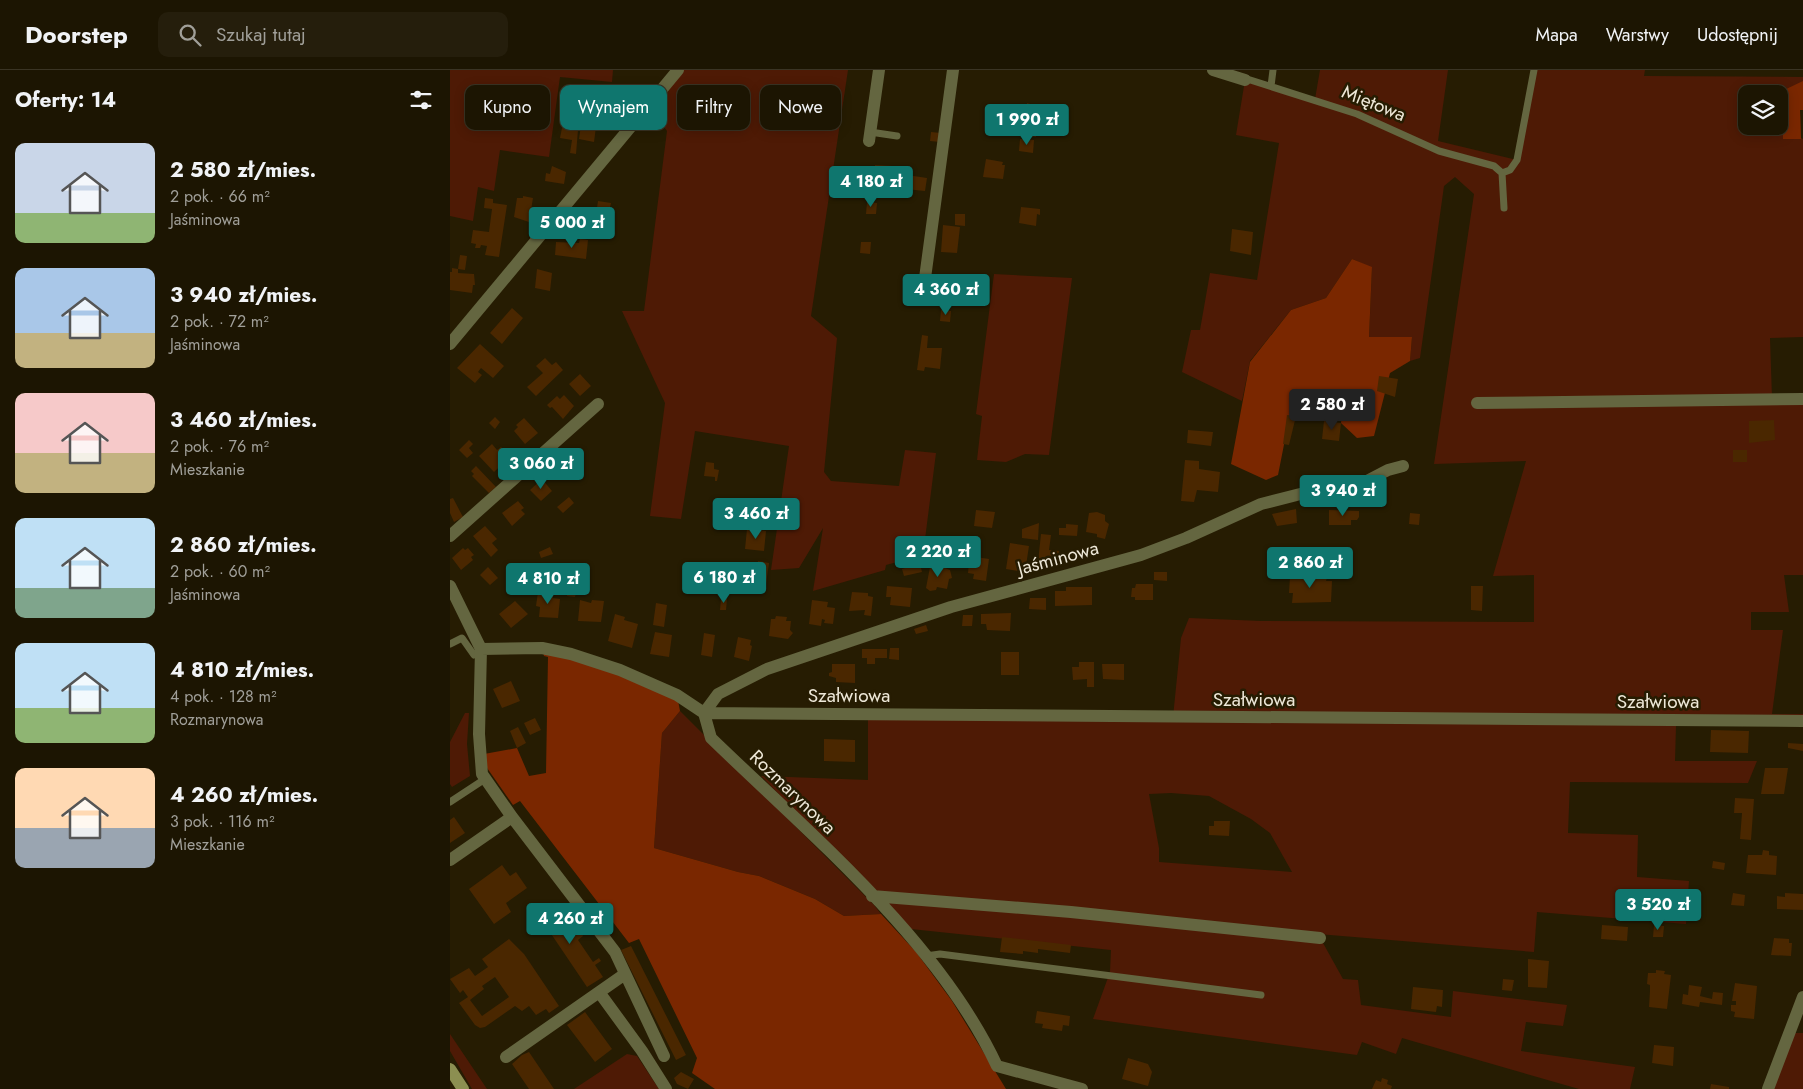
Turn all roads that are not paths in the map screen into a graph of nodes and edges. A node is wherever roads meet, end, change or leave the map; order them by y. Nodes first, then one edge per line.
1 (678, 70) edge
2 (879, 70) edge
3 (953, 70) edge
4 (1213, 70) edge
5 (1273, 70) edge
6 (1534, 70) edge
7 (1229, 74) junction
8 (1245, 80) dead end
9 (1271, 86) junction
10 (897, 136) dead end
11 (870, 137) joint
12 (1502, 173) junction
13 (1504, 208) dead end
14 (923, 293) dead end
15 (450, 344) edge
16 (1803, 399) edge
17 (1477, 402) dead end
18 (598, 404) dead end
19 (1403, 466) dead end
20 (450, 536) edge
21 (450, 586) edge
22 (450, 644) edge
23 (481, 649) junction
24 (704, 713) junction
25 (1803, 721) edge
26 (485, 780) junction
27 (450, 802) edge
28 (512, 817) junction
29 (450, 860) edge
30 (872, 896) junction
31 (1320, 938) dead end
32 (925, 956) junction
33 (625, 974) junction
34 (599, 992) junction
35 (1261, 995) dead end
36 (1803, 997) edge
37 (664, 1056) dead end
38 (506, 1057) dead end
39 (450, 1069) edge
40 (463, 1089) edge
41 (666, 1089) edge
42 (1082, 1089) edge
43 (1768, 1089) edge

1 - 15 street
2 - 11 street
3 - 14 street
4 - 7 street, Miętowa
5 - 9 lane
6 - 12 lane
7 - 8 street, Miętowa
7 - 9 lane, Miętowa
9 - 12 lane, Miętowa
10 - 11 lane
12 - 13 lane
16 - 17 street
18 - 20 street
19 - 24 street, Jaśminowa
21 - 23 street
22 - 23 lane
23 - 24 street
23 - 26 street
24 - 25 street, Szałwiowa
24 - 30 street, Rozmarynowa
26 - 27 lane
26 - 28 street
28 - 29 street
28 - 33 street
30 - 31 street
30 - 32 street, Rozmarynowa
32 - 35 lane
32 - 42 street, Rozmarynowa
33 - 34 street
33 - 37 street
34 - 38 street
34 - 41 street
36 - 43 street
39 - 40 main road

